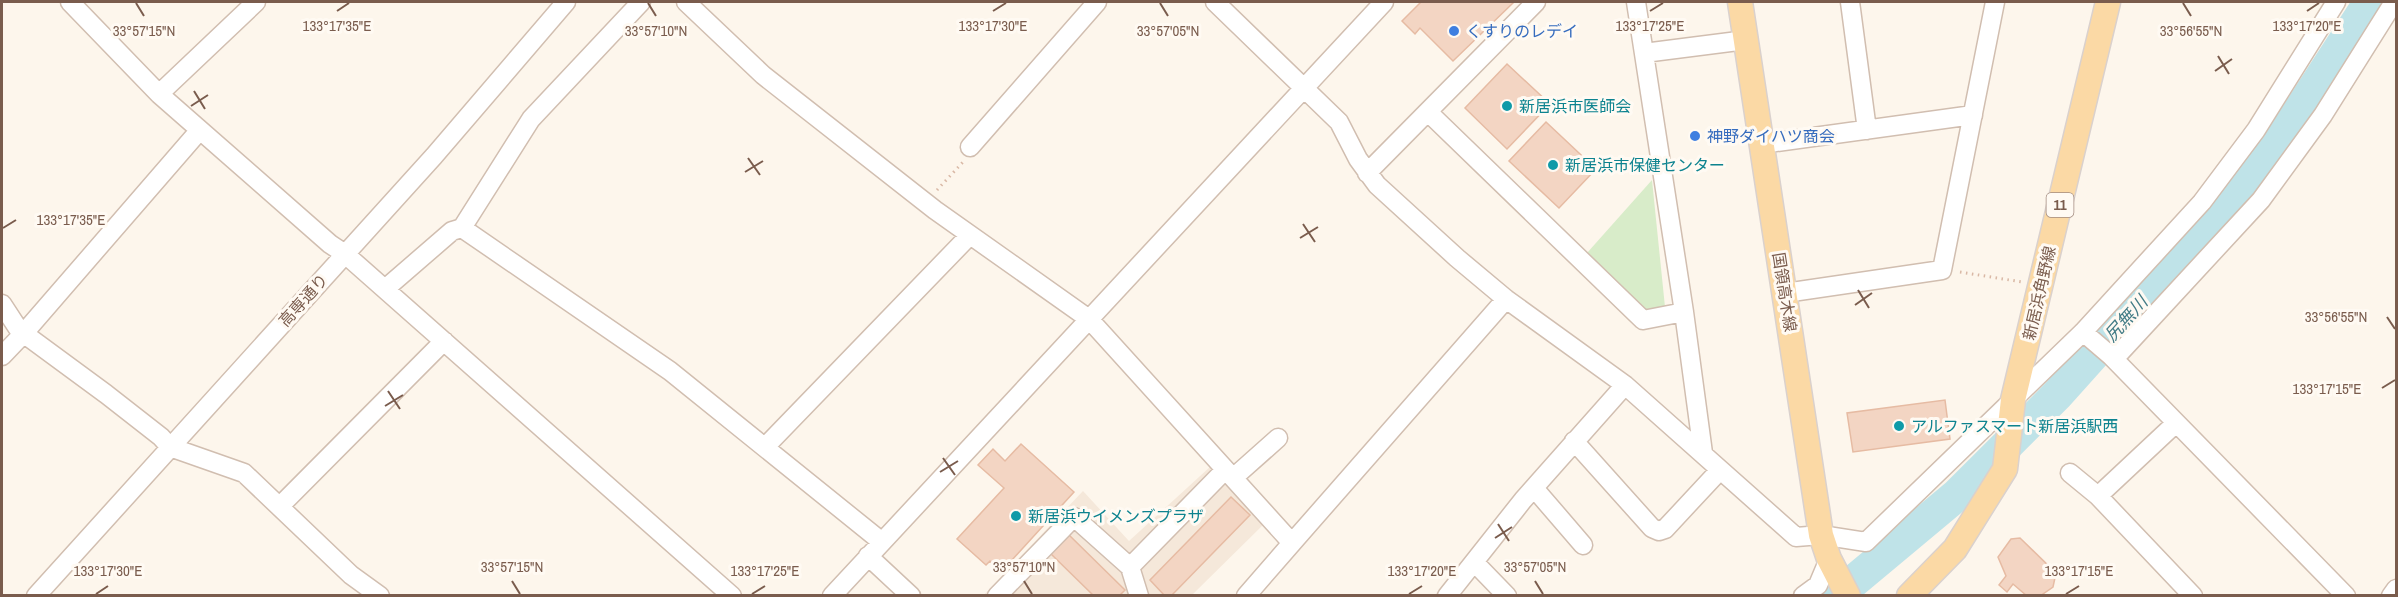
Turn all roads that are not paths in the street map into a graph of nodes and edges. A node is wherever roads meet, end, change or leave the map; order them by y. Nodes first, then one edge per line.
1 (70, 2) edge
2 (256, 2) edge
3 (566, 2) edge
4 (641, 2) edge
5 (686, 2) edge
6 (1097, 2) edge
7 (1215, 2) edge
8 (1384, 2) edge
9 (1536, 2) edge
10 (1636, 2) edge
11 (1740, 2) edge
12 (1850, 2) edge
13 (1995, 2) edge
14 (2108, 2) edge
15 (2336, 2) edge
16 (2394, 2) edge
17 (1746, 40) junction
18 (1644, 53) junction
19 (1303, 87) junction
20 (159, 94) junction
21 (1428, 112) junction
22 (1973, 114) junction
23 (1867, 130) junction
24 (199, 132) junction
25 (1762, 144) junction
26 (969, 147) road end
27 (1367, 172) junction
28 (462, 228) junction
29 (970, 235) junction
30 (345, 254) junction
31 (385, 289) junction
32 (1785, 293) junction
33 (1506, 299) junction
34 (2, 304) edge
35 (1684, 312) junction
36 (1089, 319) junction
37 (24, 333) junction
38 (2087, 335) junction
39 (444, 341) junction
40 (2, 356) edge
41 (2113, 358) junction
42 (1625, 385) junction
43 (2013, 405) junction
44 (2176, 423) junction
45 (1278, 438) dead end
46 (1574, 441) junction
47 (170, 447) junction
48 (765, 447) junction
49 (1703, 453) junction
50 (1720, 470) junction
51 (2070, 473) dead end
52 (1229, 474) junction
53 (1534, 488) junction
54 (2098, 496) junction
55 (280, 506) junction
56 (1821, 535) junction
57 (882, 542) junction
58 (1292, 543) junction
59 (1583, 545) dead end
60 (868, 556) junction
61 (1475, 563) junction
62 (1130, 567) junction
63 (1839, 578) edge
64 (2397, 589) edge
65 (2334, 591) edge
66 (36, 596) edge
67 (380, 596) edge
68 (732, 596) edge
69 (832, 596) edge
70 (911, 596) edge
71 (997, 596) edge
72 (1139, 596) edge
73 (1246, 596) edge
74 (1447, 596) edge
75 (1507, 596) edge
76 (1803, 596) edge
77 (1909, 596) edge
78 (2193, 596) edge
79 (2391, 596) edge

1 - 20 street
2 - 20 street
3 - 30 street, 高専通り
4 - 28 street
5 - 29 street
6 - 26 street
7 - 19 street
8 - 19 street
9 - 21 street
10 - 18 street
11 - 17 main road, 国領高木線
12 - 23 street
13 - 22 street
14 - 43 main road, 新居浜角野線 / 11
15 - 38 street
16 - 41 street
17 - 18 street
17 - 25 main road, 国領高木線
18 - 35 street
19 - 27 street
19 - 36 street
20 - 24 street
21 - 27 street
21 - 35 street
22 - 23 street
22 - 32 street
23 - 25 street
24 - 30 street
24 - 37 street
25 - 32 main road, 国領高木線
27 - 33 street
28 - 31 street
28 - 48 street
29 - 36 street
29 - 48 street
30 - 31 street
30 - 47 street, 高専通り
31 - 39 street
32 - 56 main road, 国領高木線
33 - 42 street
33 - 58 street
34 - 37 street
35 - 49 street
36 - 52 street
36 - 57 street
37 - 40 street
37 - 47 street
38 - 41 street
38 - 43 street
39 - 55 street
39 - 68 street
41 - 44 street
42 - 46 street
42 - 49 street
43 - 56 street
43 - 77 main road, 11
44 - 54 street
44 - 65 street
45 - 52 street
46 - 50 street
46 - 53 street
47 - 55 street
47 - 66 street, 高専通り
48 - 57 street
49 - 50 street
50 - 56 street
51 - 54 street
52 - 58 street
52 - 62 street
53 - 59 street
53 - 61 street
54 - 78 street
55 - 67 street
56 - 63 main road, 国領高木線
57 - 60 street
58 - 73 street
60 - 69 street
60 - 70 street
61 - 74 street
61 - 75 street
62 - 71 street
62 - 72 street
63 - 76 street
64 - 79 street

